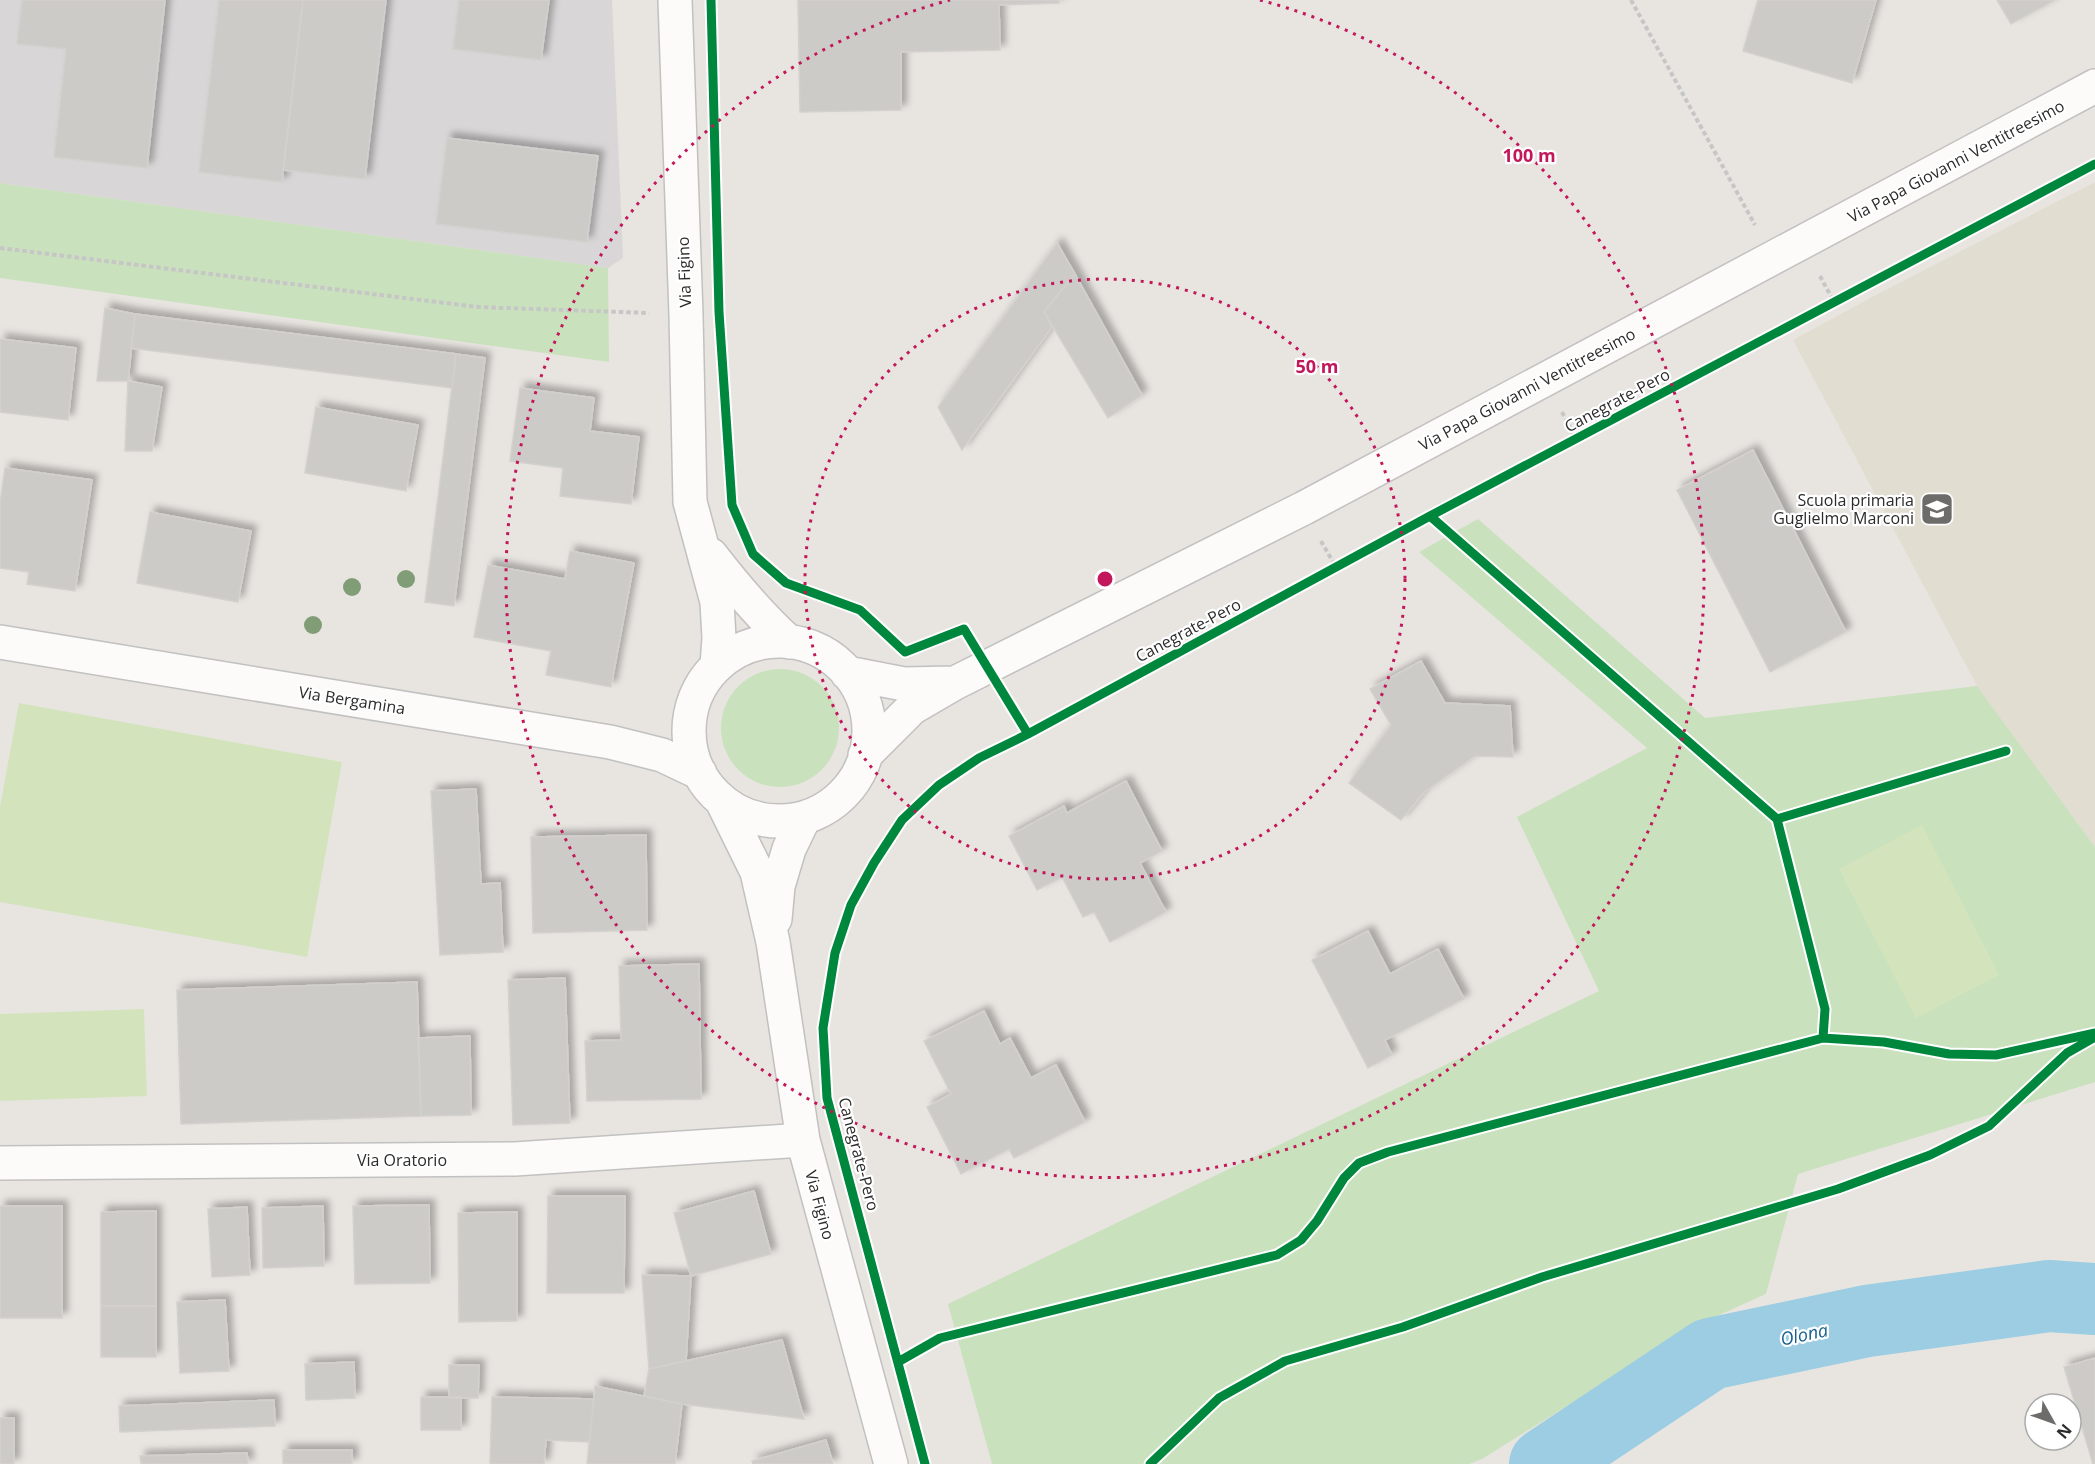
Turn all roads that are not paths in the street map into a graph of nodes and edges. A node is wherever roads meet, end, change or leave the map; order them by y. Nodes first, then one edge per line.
1 (675, 0) edge
2 (2095, 86) edge
3 (700, 542) junction
4 (0, 642) edge
5 (789, 642) junction
6 (717, 666) junction
7 (847, 673) junction
8 (955, 683) junction
9 (866, 755) junction
10 (700, 774) junction
11 (722, 801) junction
12 (804, 818) junction
13 (773, 942) junction
14 (803, 1140) junction
15 (0, 1163) edge
16 (891, 1464) edge

1 - 3 street, Via Figino
2 - 8 street, Via Papa Giovanni Ventitreesimo
3 - 5 street, Via Figino
3 - 6 street, Via Figino
4 - 10 street, Via Bergamina
5 - 6 street
5 - 7 street
6 - 10 street
7 - 8 street, Via Papa Giovanni Ventitreesimo
7 - 9 street
8 - 9 street, Via Papa Giovanni Ventitreesimo
9 - 12 street
10 - 11 street
11 - 12 street
11 - 13 street, Via Figino
12 - 13 street, Via Figino
13 - 14 street, Via Figino
14 - 15 street, Via Oratorio
14 - 16 street, Via Figino

